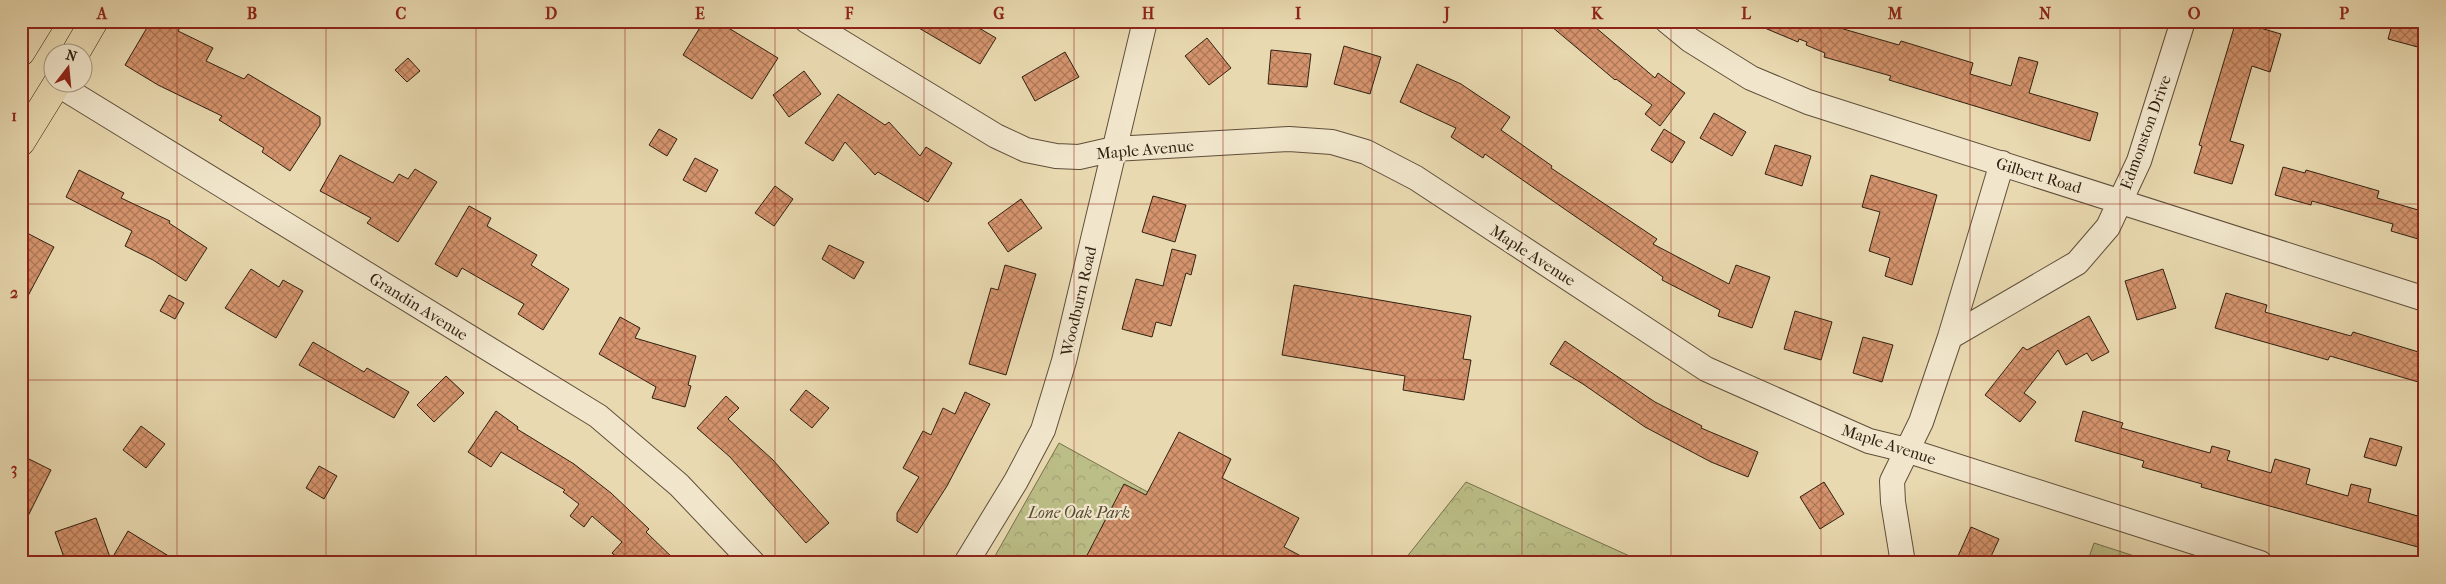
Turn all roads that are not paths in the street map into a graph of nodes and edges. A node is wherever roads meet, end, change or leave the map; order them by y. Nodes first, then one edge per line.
1 (40, 21) edge
2 (94, 21) edge
3 (807, 21) edge
4 (1145, 21) edge
5 (1667, 21) edge
6 (2183, 21) edge
7 (82, 42) edge
8 (21, 52) edge
9 (52, 92) edge
10 (73, 92) edge
11 (21, 142) edge
12 (1114, 149) junction
13 (2002, 163) junction
14 (2120, 200) junction
15 (2425, 299) edge
16 (1950, 337) junction
17 (1906, 450) junction
18 (753, 563) edge
19 (966, 563) edge
20 (1903, 563) edge
21 (2260, 563) edge

1 - 8 main road
2 - 7 main road
3 - 12 street, Maple Avenue
4 - 12 street, Woodburn Road
5 - 13 street, Gilbert Road
6 - 14 street, Edmonston Drive
9 - 11 main road
10 - 18 street, Grandin Avenue
12 - 17 street, Maple Avenue
12 - 19 street, Woodburn Road
13 - 14 street, Gilbert Road
13 - 16 street
14 - 15 street, Gilbert Road
14 - 16 street, Edmonston Drive
16 - 17 street
17 - 20 street
17 - 21 street, Maple Avenue

